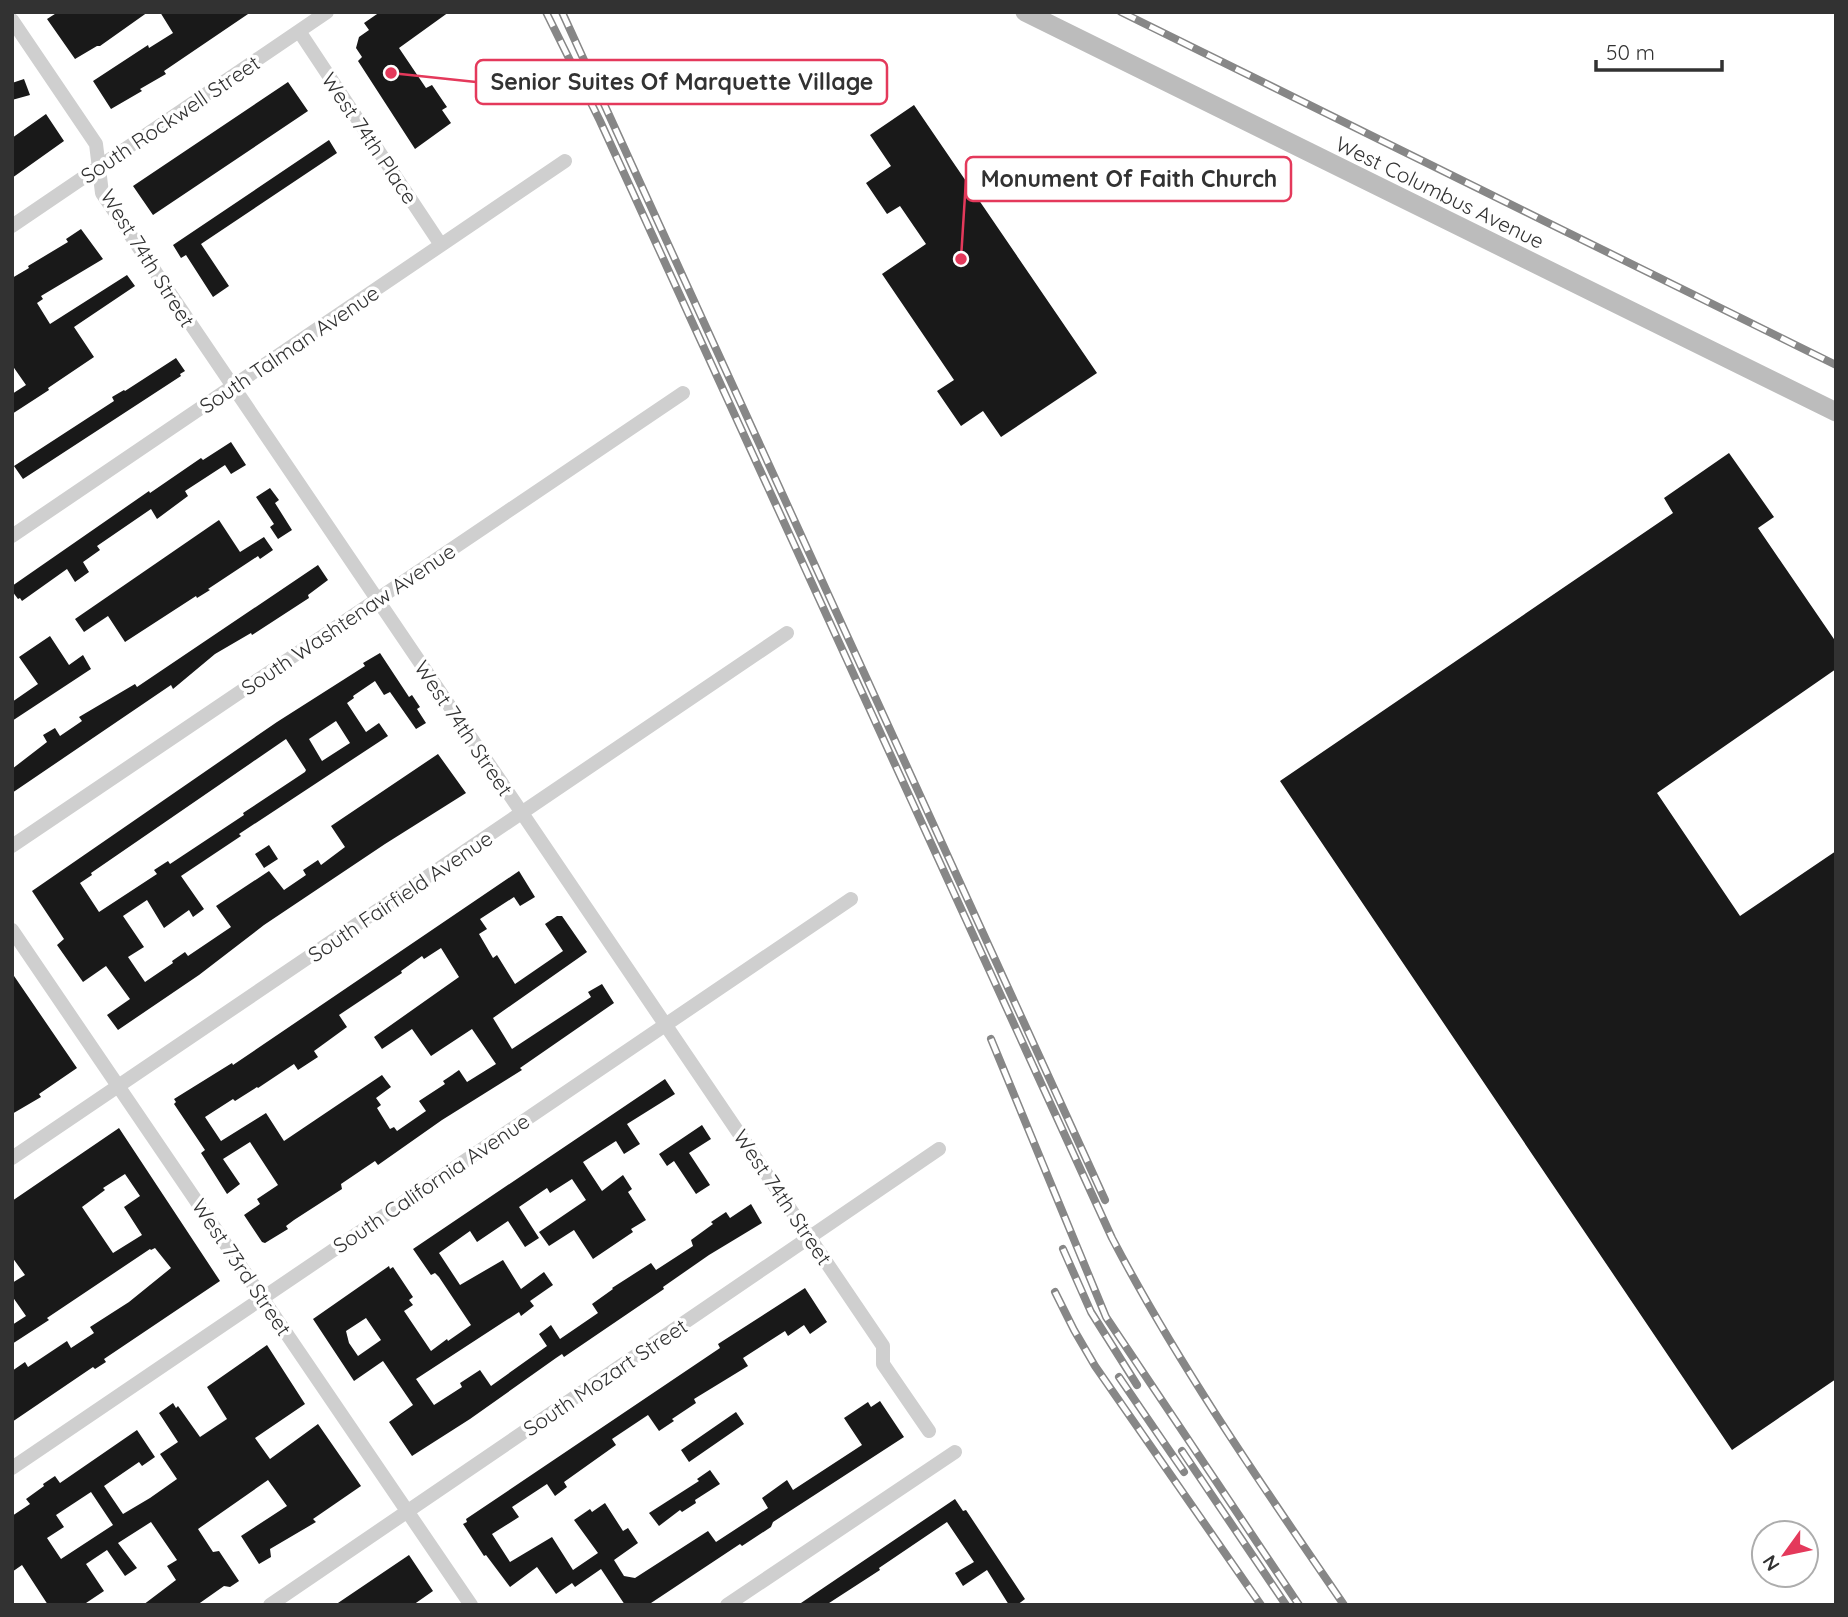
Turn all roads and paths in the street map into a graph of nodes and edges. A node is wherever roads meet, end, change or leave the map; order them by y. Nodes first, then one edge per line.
1 (327, 12) edge
2 (1025, 12) edge
3 (12, 20) edge
4 (299, 31) junction
5 (565, 161) dead end
6 (99, 167) junction
7 (12, 226) edge
8 (441, 245) junction
9 (233, 387) junction
10 (683, 393) dead end
11 (1836, 412) edge
12 (12, 536) edge
13 (377, 599) junction
14 (787, 633) dead end
15 (522, 813) junction
16 (12, 846) edge
17 (850, 899) dead end
18 (12, 930) edge
19 (665, 1024) junction
20 (118, 1086) junction
21 (939, 1149) dead end
22 (12, 1158) edge
23 (810, 1237) junction
24 (262, 1298) junction
25 (929, 1431) dead end
26 (955, 1452) dead end
27 (12, 1468) edge
28 (408, 1511) junction
29 (270, 1605) edge
30 (471, 1605) edge
31 (727, 1605) edge

1 - 4 street, South Rockwell Street
2 - 11 main road, West Columbus Avenue
3 - 6 street, West 74th Street
4 - 6 street, South Rockwell Street
4 - 8 street, West 74th Place
5 - 8 street, South Talman Avenue
6 - 7 street, South Rockwell Street
6 - 9 street, West 74th Street
8 - 9 street, South Talman Avenue
9 - 12 street, South Talman Avenue
9 - 13 street, West 74th Street
10 - 13 street, South Washtenaw Avenue
13 - 15 street, West 74th Street
13 - 16 street, South Washtenaw Avenue
14 - 15 street, South Fairfield Avenue
15 - 19 street, West 74th Street
15 - 20 street, South Fairfield Avenue
17 - 19 street, South California Avenue
18 - 20 street, West 73rd Street
19 - 23 street, West 74th Street
19 - 24 street, South California Avenue
20 - 22 street, South Fairfield Avenue
20 - 24 street, West 73rd Street
21 - 23 street, South Mozart Street
23 - 25 street, West 74th Street
23 - 28 street, South Mozart Street
24 - 27 street, South California Avenue
24 - 28 street, West 73rd Street
26 - 31 street
28 - 29 street, South Mozart Street
28 - 30 street, West 73rd Street

